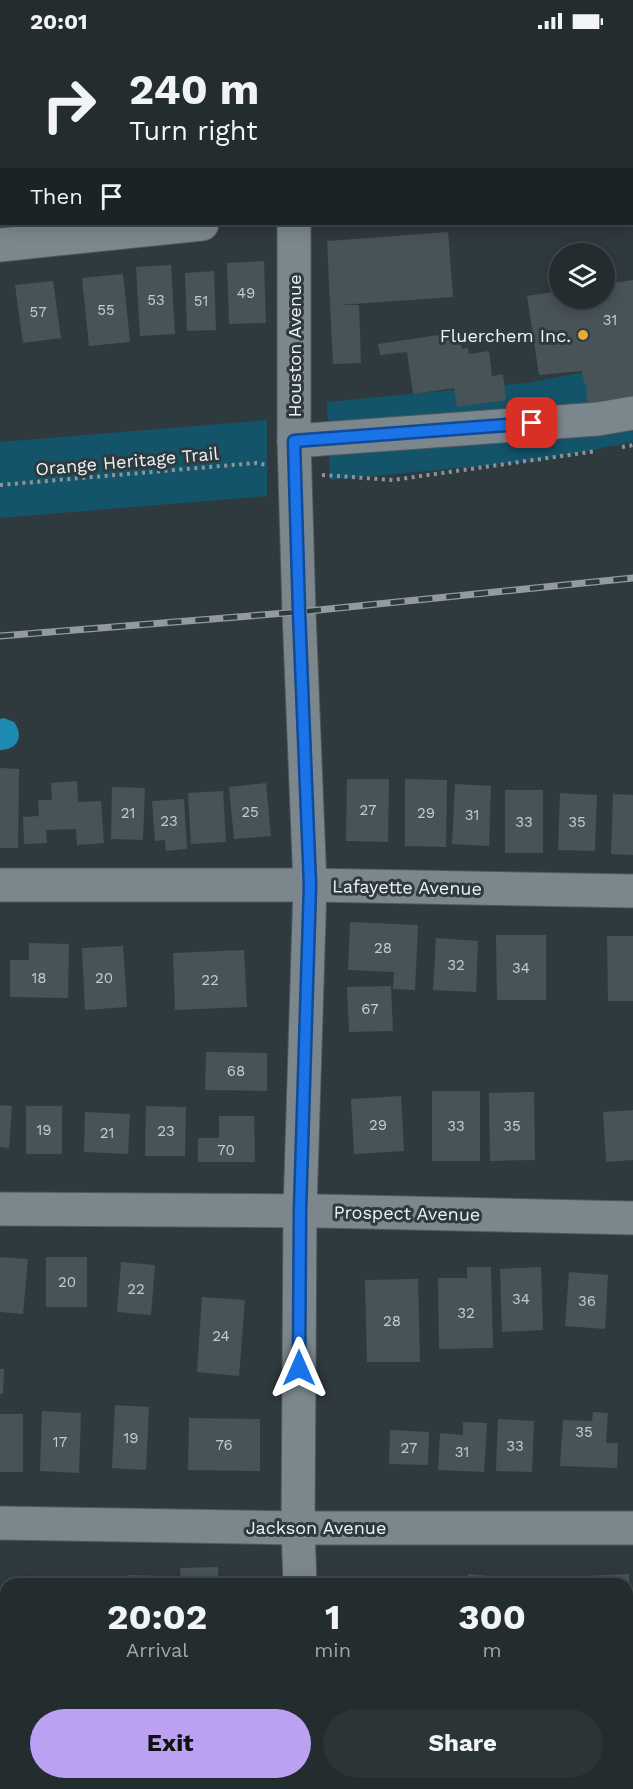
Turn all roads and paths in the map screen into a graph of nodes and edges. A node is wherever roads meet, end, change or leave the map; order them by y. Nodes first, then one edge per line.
1 (192, 225) edge
2 (294, 225) edge
3 (0, 244) edge
4 (633, 413) edge
5 (294, 441) junction
6 (633, 445) edge
7 (622, 447) dead end
8 (599, 450) dead end
9 (256, 463) dead end
10 (328, 476) dead end
11 (0, 485) edge
12 (0, 885) edge
13 (310, 885) junction
14 (633, 891) edge
15 (0, 1209) edge
16 (300, 1210) junction
17 (633, 1218) edge
18 (0, 1523) edge
19 (298, 1528) junction
20 (633, 1528) edge
21 (300, 1578) edge

1 - 3 street
2 - 5 street, Houston Avenue
4 - 5 street
5 - 13 street, Houston Avenue
6 - 7 path
8 - 10 path
9 - 11 path, Orange Heritage Trail
12 - 13 street, Lafayette Avenue
13 - 14 street, Lafayette Avenue
13 - 16 street, Houston Avenue
15 - 16 street, Prospect Avenue
16 - 17 street, Prospect Avenue
16 - 19 street, Houston Avenue
18 - 19 street, Jackson Avenue
19 - 20 street, Jackson Avenue
19 - 21 street, Houston Avenue

